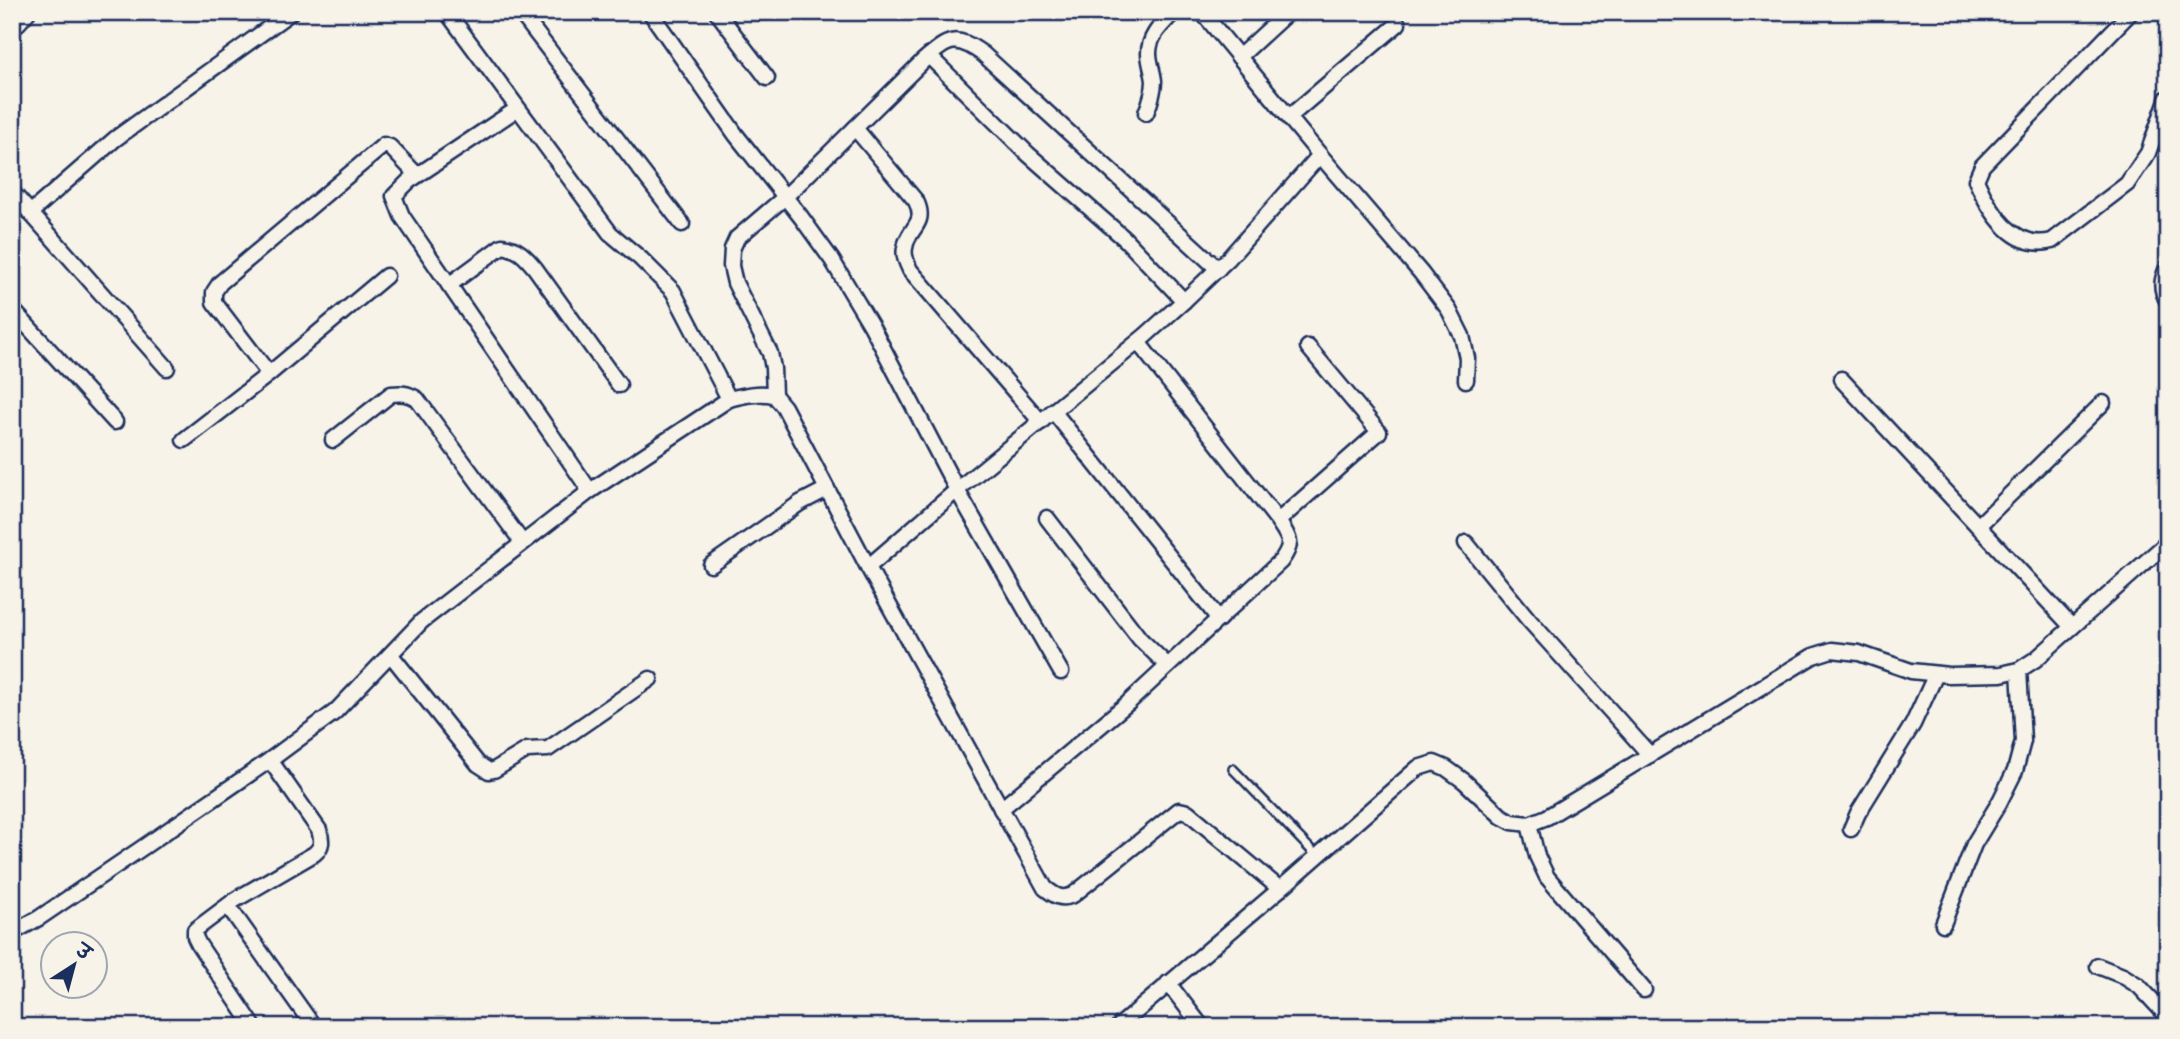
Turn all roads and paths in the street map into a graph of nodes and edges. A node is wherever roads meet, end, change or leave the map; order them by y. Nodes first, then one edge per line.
1 (28, 12) edge
2 (291, 12) edge
3 (447, 12) edge
4 (520, 12) edge
5 (650, 12) edge
6 (717, 12) edge
7 (1174, 12) edge
8 (1202, 12) edge
9 (1288, 12) edge
10 (2131, 12) edge
11 (1398, 24) dead end
12 (12, 30) edge
13 (929, 56) junction
14 (1239, 57) junction
15 (767, 78) dead end
16 (2168, 97) edge
17 (517, 109) junction
18 (1146, 113) dead end
19 (1289, 117) junction
20 (855, 128) junction
21 (1320, 155) junction
22 (417, 174) junction
23 (12, 192) edge
24 (785, 197) junction
25 (30, 213) junction
26 (682, 224) dead end
27 (2168, 266) edge
28 (1218, 269) junction
29 (386, 276) dead end
30 (449, 285) junction
31 (1184, 301) junction
32 (2168, 302) edge
33 (12, 309) edge
34 (1138, 342) junction
35 (1308, 347) dead end
36 (167, 368) dead end
37 (269, 374) junction
38 (1841, 379) dead end
39 (1466, 380) dead end
40 (619, 385) dead end
41 (774, 395) junction
42 (729, 399) junction
43 (2103, 403) dead end
44 (1053, 411) junction
45 (115, 422) dead end
46 (1041, 422) junction
47 (184, 440) dead end
48 (333, 440) dead end
49 (827, 489) junction
50 (957, 490) junction
51 (590, 491) junction
52 (1047, 518) dead end
53 (1278, 521) junction
54 (1978, 526) junction
55 (522, 542) junction
56 (2168, 542) edge
57 (1466, 543) dead end
58 (711, 565) dead end
59 (868, 567) junction
60 (1219, 619) junction
61 (2072, 627) junction
62 (391, 656) junction
63 (1168, 666) junction
64 (2019, 670) junction
65 (1061, 672) dead end
66 (1936, 674) junction
67 (650, 679) dead end
68 (1650, 755) junction
69 (270, 761) junction
70 (1233, 769) dead end
71 (1001, 809) junction
72 (1529, 824) junction
73 (1851, 829) dead end
74 (1317, 856) junction
75 (1280, 888) junction
76 (228, 906) junction
77 (1943, 924) dead end
78 (13, 931) edge
79 (2098, 966) dead end
80 (1168, 983) junction
81 (1644, 990) dead end
82 (2168, 1017) edge
83 (254, 1027) edge
84 (314, 1027) edge
85 (1118, 1027) edge
86 (1202, 1027) edge

1 - 12 street
2 - 25 street
3 - 17 street
4 - 26 street
5 - 24 street
6 - 15 street
7 - 18 street
8 - 14 street
9 - 14 street
10 - 16 street
11 - 19 street
13 - 20 street
13 - 28 street
13 - 31 street
14 - 19 street
17 - 22 street
17 - 42 street
19 - 21 street
20 - 24 street
20 - 46 street
21 - 28 street
21 - 39 street
22 - 30 street
22 - 37 street
23 - 25 street
24 - 41 street
24 - 50 street
25 - 36 street
27 - 32 street
28 - 31 street
29 - 37 street
30 - 40 street
30 - 51 street
31 - 34 street
33 - 45 street
34 - 44 street
34 - 53 street
35 - 53 street
37 - 47 street
38 - 54 street
41 - 42 street
41 - 49 street
42 - 51 street
43 - 54 street
44 - 46 street
44 - 60 street
46 - 50 street
48 - 55 street
49 - 58 street
49 - 59 street
50 - 59 street
50 - 65 street
51 - 55 street
52 - 63 street
53 - 60 street
54 - 61 street
55 - 62 street
56 - 61 street
57 - 68 street
59 - 71 street
60 - 63 street
61 - 64 street
62 - 67 street
62 - 69 street
63 - 71 street
64 - 66 street
64 - 77 street
66 - 68 street
66 - 73 street
68 - 72 street
69 - 76 street
69 - 78 street
70 - 74 lane
71 - 75 street
72 - 74 street
72 - 81 street
74 - 75 street
75 - 80 street
76 - 83 street
76 - 84 street
79 - 82 street
80 - 85 street
80 - 86 street

